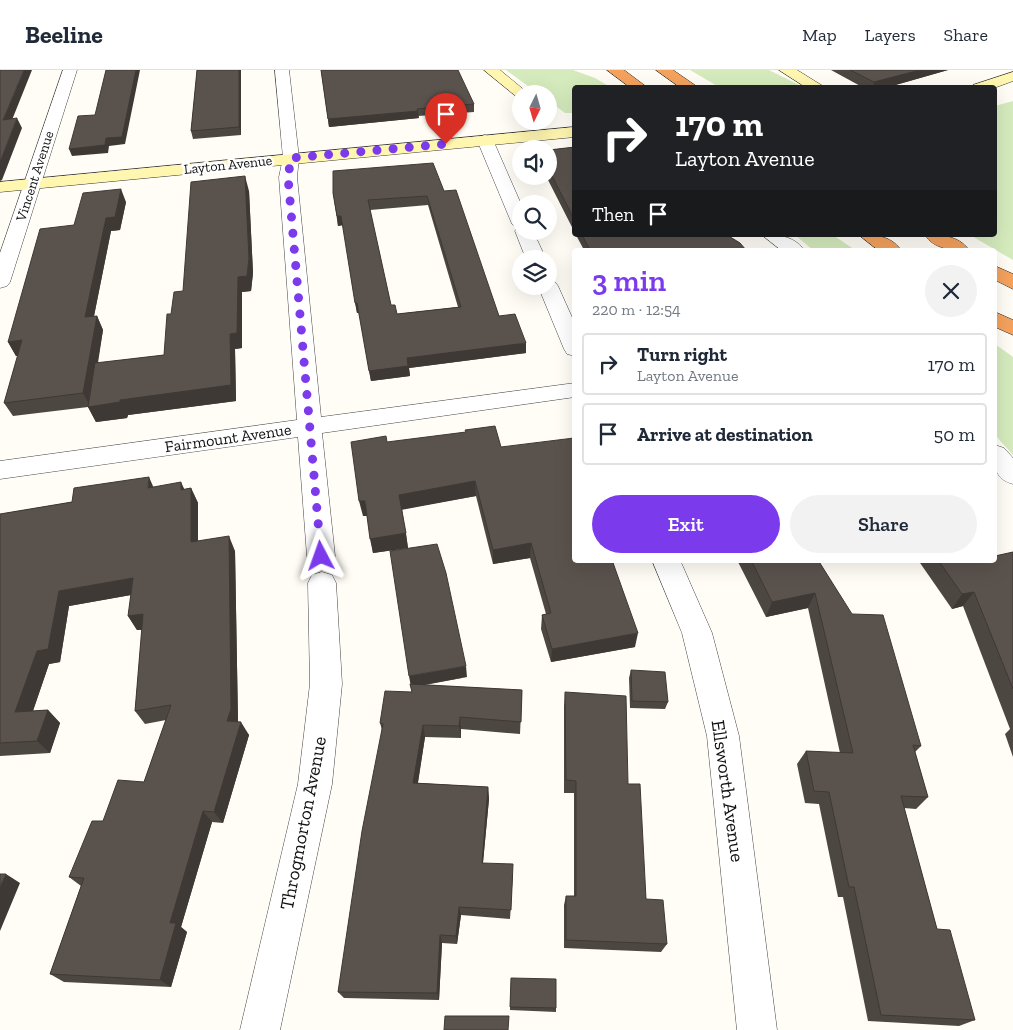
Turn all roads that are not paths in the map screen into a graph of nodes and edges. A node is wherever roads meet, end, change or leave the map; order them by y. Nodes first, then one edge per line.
1 (70, 70) edge
2 (282, 70) edge
3 (491, 70) edge
4 (614, 70) edge
5 (663, 70) edge
6 (786, 70) edge
7 (1013, 76) edge
8 (636, 85) edge
9 (687, 85) edge
10 (814, 85) edge
11 (987, 85) edge
12 (512, 86) edge
13 (561, 121) dead end
14 (572, 129) edge
15 (572, 131) edge
16 (485, 140) junction
17 (291, 158) junction
18 (32, 183) junction
19 (0, 186) edge
20 (512, 203) edge
21 (774, 237) edge
22 (871, 237) edge
23 (937, 237) edge
24 (791, 248) edge
25 (888, 248) edge
26 (956, 248) edge
27 (997, 273) edge
28 (0, 282) edge
29 (1013, 283) edge
30 (552, 295) edge
31 (997, 319) edge
32 (1013, 329) edge
33 (572, 342) edge
34 (572, 390) edge
35 (311, 427) junction
36 (997, 456) edge
37 (0, 470) edge
38 (1013, 475) edge
39 (667, 563) edge
40 (260, 1030) edge
41 (757, 1030) edge

1 - 18 street, Vincent Avenue
2 - 17 street, Throgmorton Avenue
3 - 12 street
4 - 8 highway
5 - 9 highway
6 - 10 street
7 - 11 street
13 - 14 street
15 - 16 street, Layton Avenue
16 - 17 street, Layton Avenue
16 - 20 street
17 - 18 street, Layton Avenue
17 - 35 street, Throgmorton Avenue
18 - 19 street, Layton Avenue
18 - 28 street, Vincent Avenue
21 - 24 street
22 - 25 highway
23 - 26 highway
27 - 29 highway
30 - 33 street
31 - 32 highway
34 - 35 street, Fairmount Avenue
35 - 37 street, Fairmount Avenue
35 - 40 street, Throgmorton Avenue
36 - 38 street
39 - 41 street, Ellsworth Avenue

